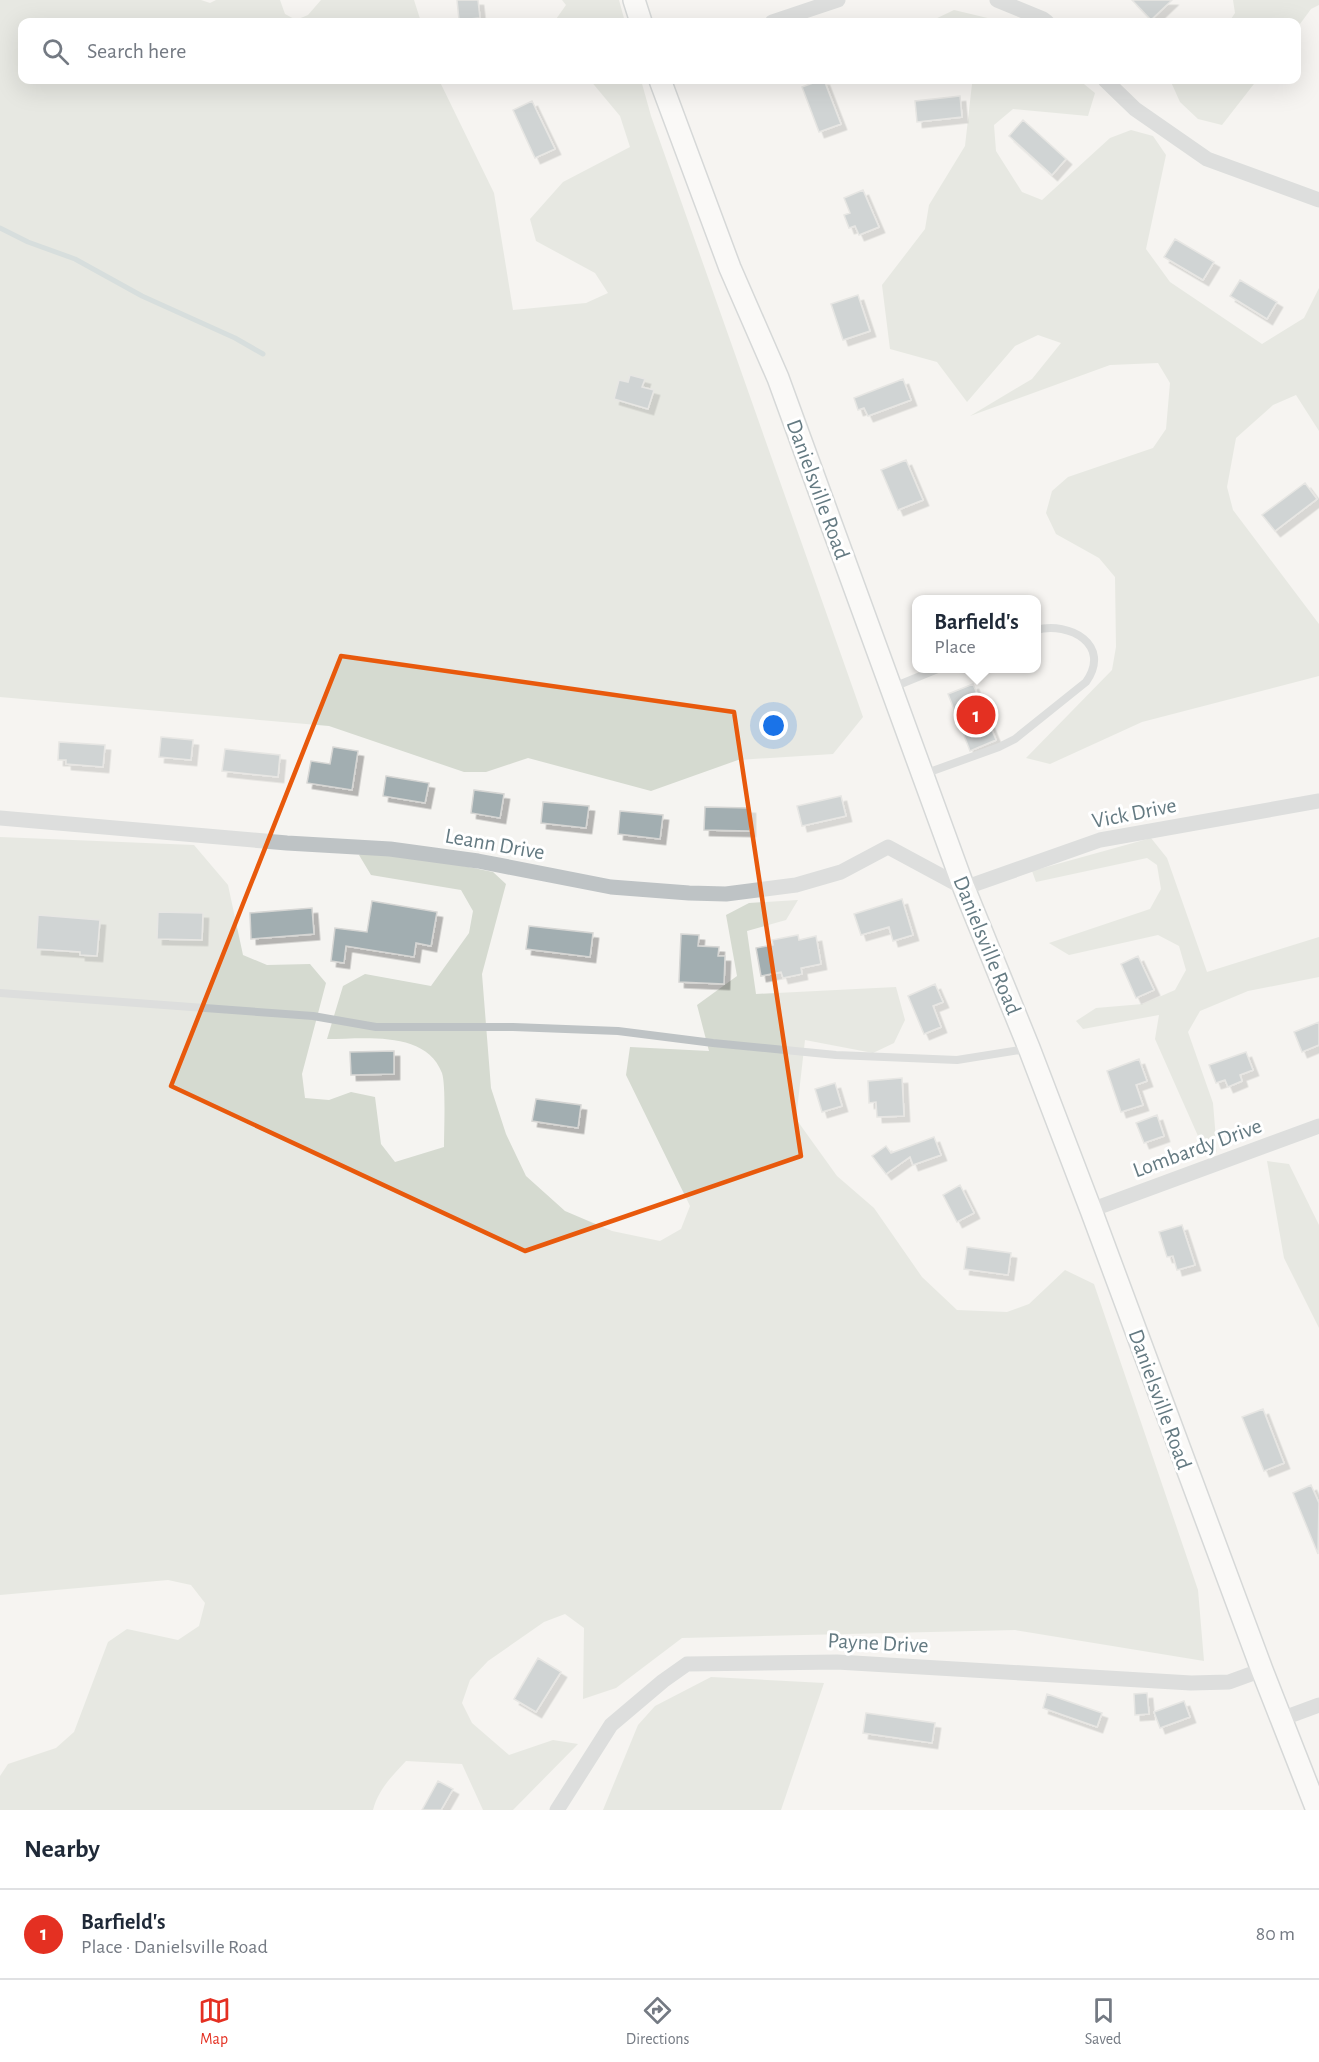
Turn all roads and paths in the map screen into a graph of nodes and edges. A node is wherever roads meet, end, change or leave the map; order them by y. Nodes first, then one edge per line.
1 (634, 0) edge
2 (838, 0) edge
3 (997, 0) edge
4 (640, 18) edge
5 (784, 18) edge
6 (1041, 18) edge
7 (661, 84) edge
8 (1109, 84) edge
9 (1319, 200) edge
10 (1041, 629) edge
11 (930, 673) edge
12 (891, 688) junction
13 (922, 774) junction
14 (1319, 801) edge
15 (0, 818) edge
16 (964, 888) junction
17 (0, 993) edge
18 (1029, 1048) junction
19 (1319, 1126) edge
20 (1091, 1210) junction
21 (1262, 1670) junction
22 (1319, 1705) edge
23 (1281, 1719) junction
24 (557, 1810) edge
25 (1317, 1810) edge

1 - 4 main road
2 - 5 street
3 - 6 street
7 - 12 main road, Danielsville Road
8 - 9 street
10 - 13 lane
11 - 12 lane
12 - 13 main road, Danielsville Road
13 - 16 main road, Danielsville Road
14 - 16 street, Vick Drive
15 - 16 street, Leann Drive
16 - 18 main road, Danielsville Road
17 - 18 lane
18 - 20 main road, Danielsville Road
19 - 20 street, Lombardy Drive
20 - 21 main road, Danielsville Road
21 - 23 main road, Danielsville Road
21 - 24 street, Payne Drive
22 - 23 street
23 - 25 main road, Danielsville Road

